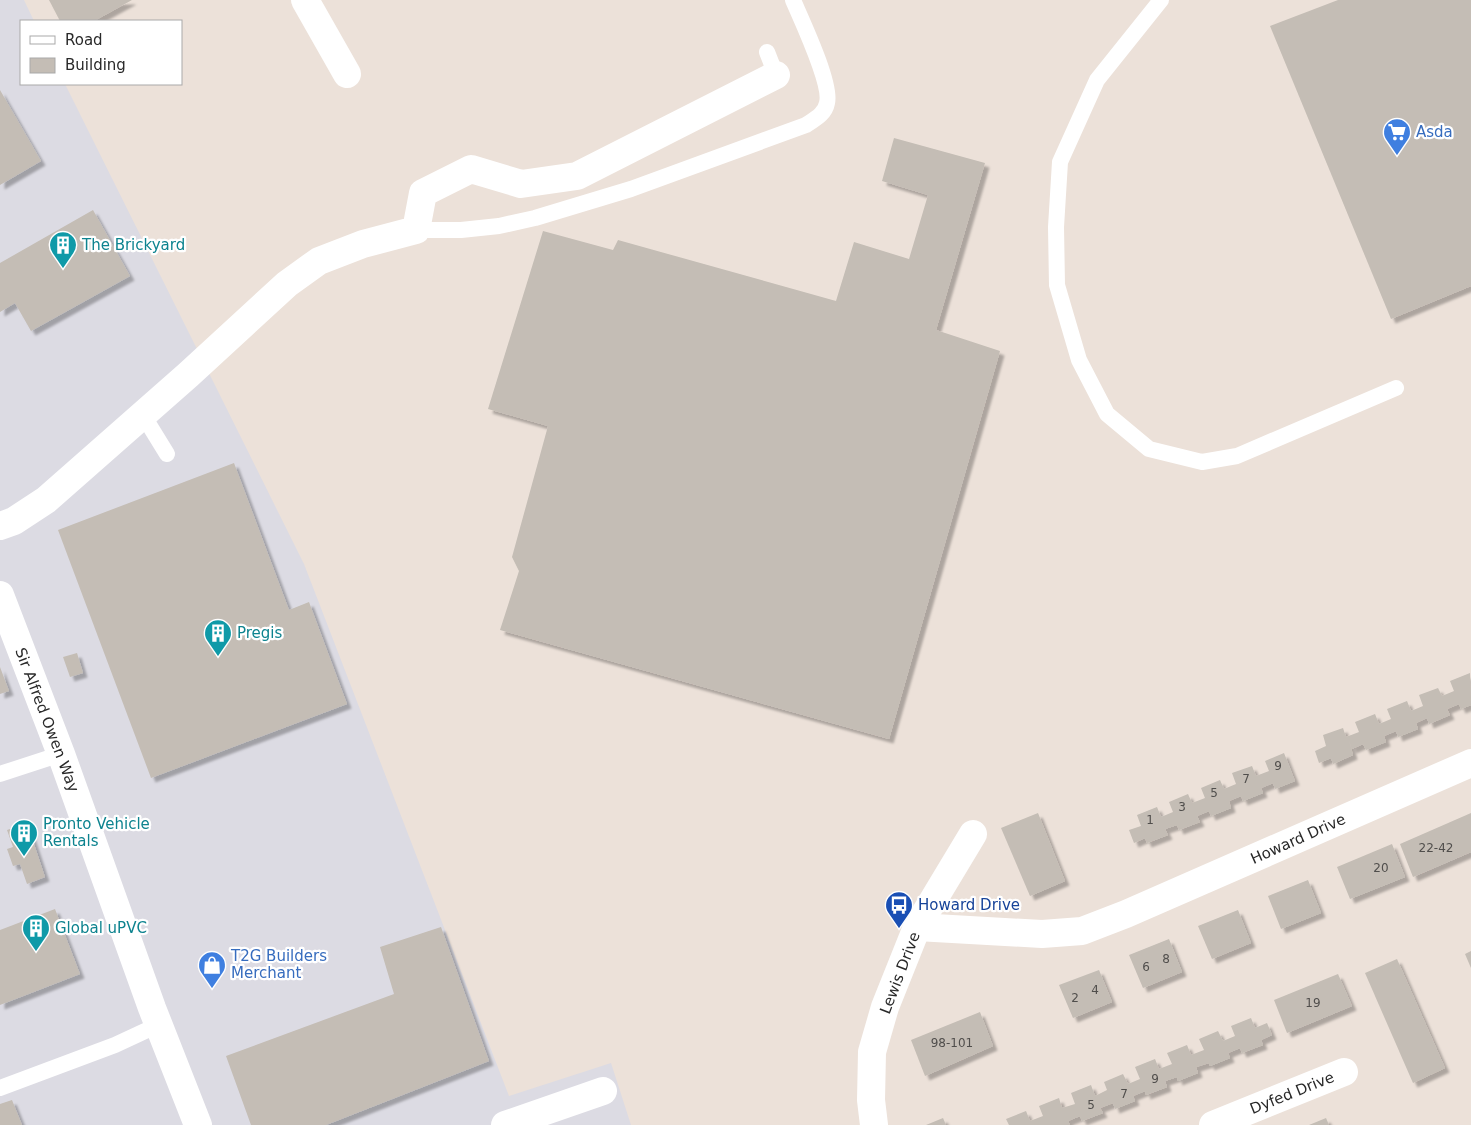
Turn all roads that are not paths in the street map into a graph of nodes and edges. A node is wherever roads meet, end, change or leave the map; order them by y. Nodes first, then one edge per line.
1 (305, 0) edge
2 (793, 0) edge
3 (1161, 0) edge
4 (771, 64) dead end
5 (347, 74) dead end
6 (416, 230) junction
7 (1396, 388) dead end
8 (142, 415) junction
9 (167, 454) dead end
10 (0, 526) edge
11 (0, 596) edge
12 (61, 754) junction
13 (1471, 763) edge
14 (0, 774) edge
15 (973, 834) dead end
16 (917, 927) junction
17 (158, 1025) junction
18 (1344, 1072) dead end
19 (0, 1088) edge
20 (603, 1090) dead end
21 (198, 1125) edge
22 (505, 1125) edge
23 (874, 1125) edge
24 (1213, 1125) edge

1 - 5 street
2 - 6 lane
3 - 7 lane
4 - 6 street
6 - 8 street
8 - 9 lane
8 - 10 street
11 - 12 street, Sir Alfred Owen Way
12 - 14 lane
12 - 17 street, Sir Alfred Owen Way
13 - 16 street, Howard Drive
15 - 16 street, Lewis Drive
16 - 23 street, Lewis Drive
17 - 19 lane
17 - 21 street, Sir Alfred Owen Way
18 - 24 street, Dyfed Drive
20 - 22 street

